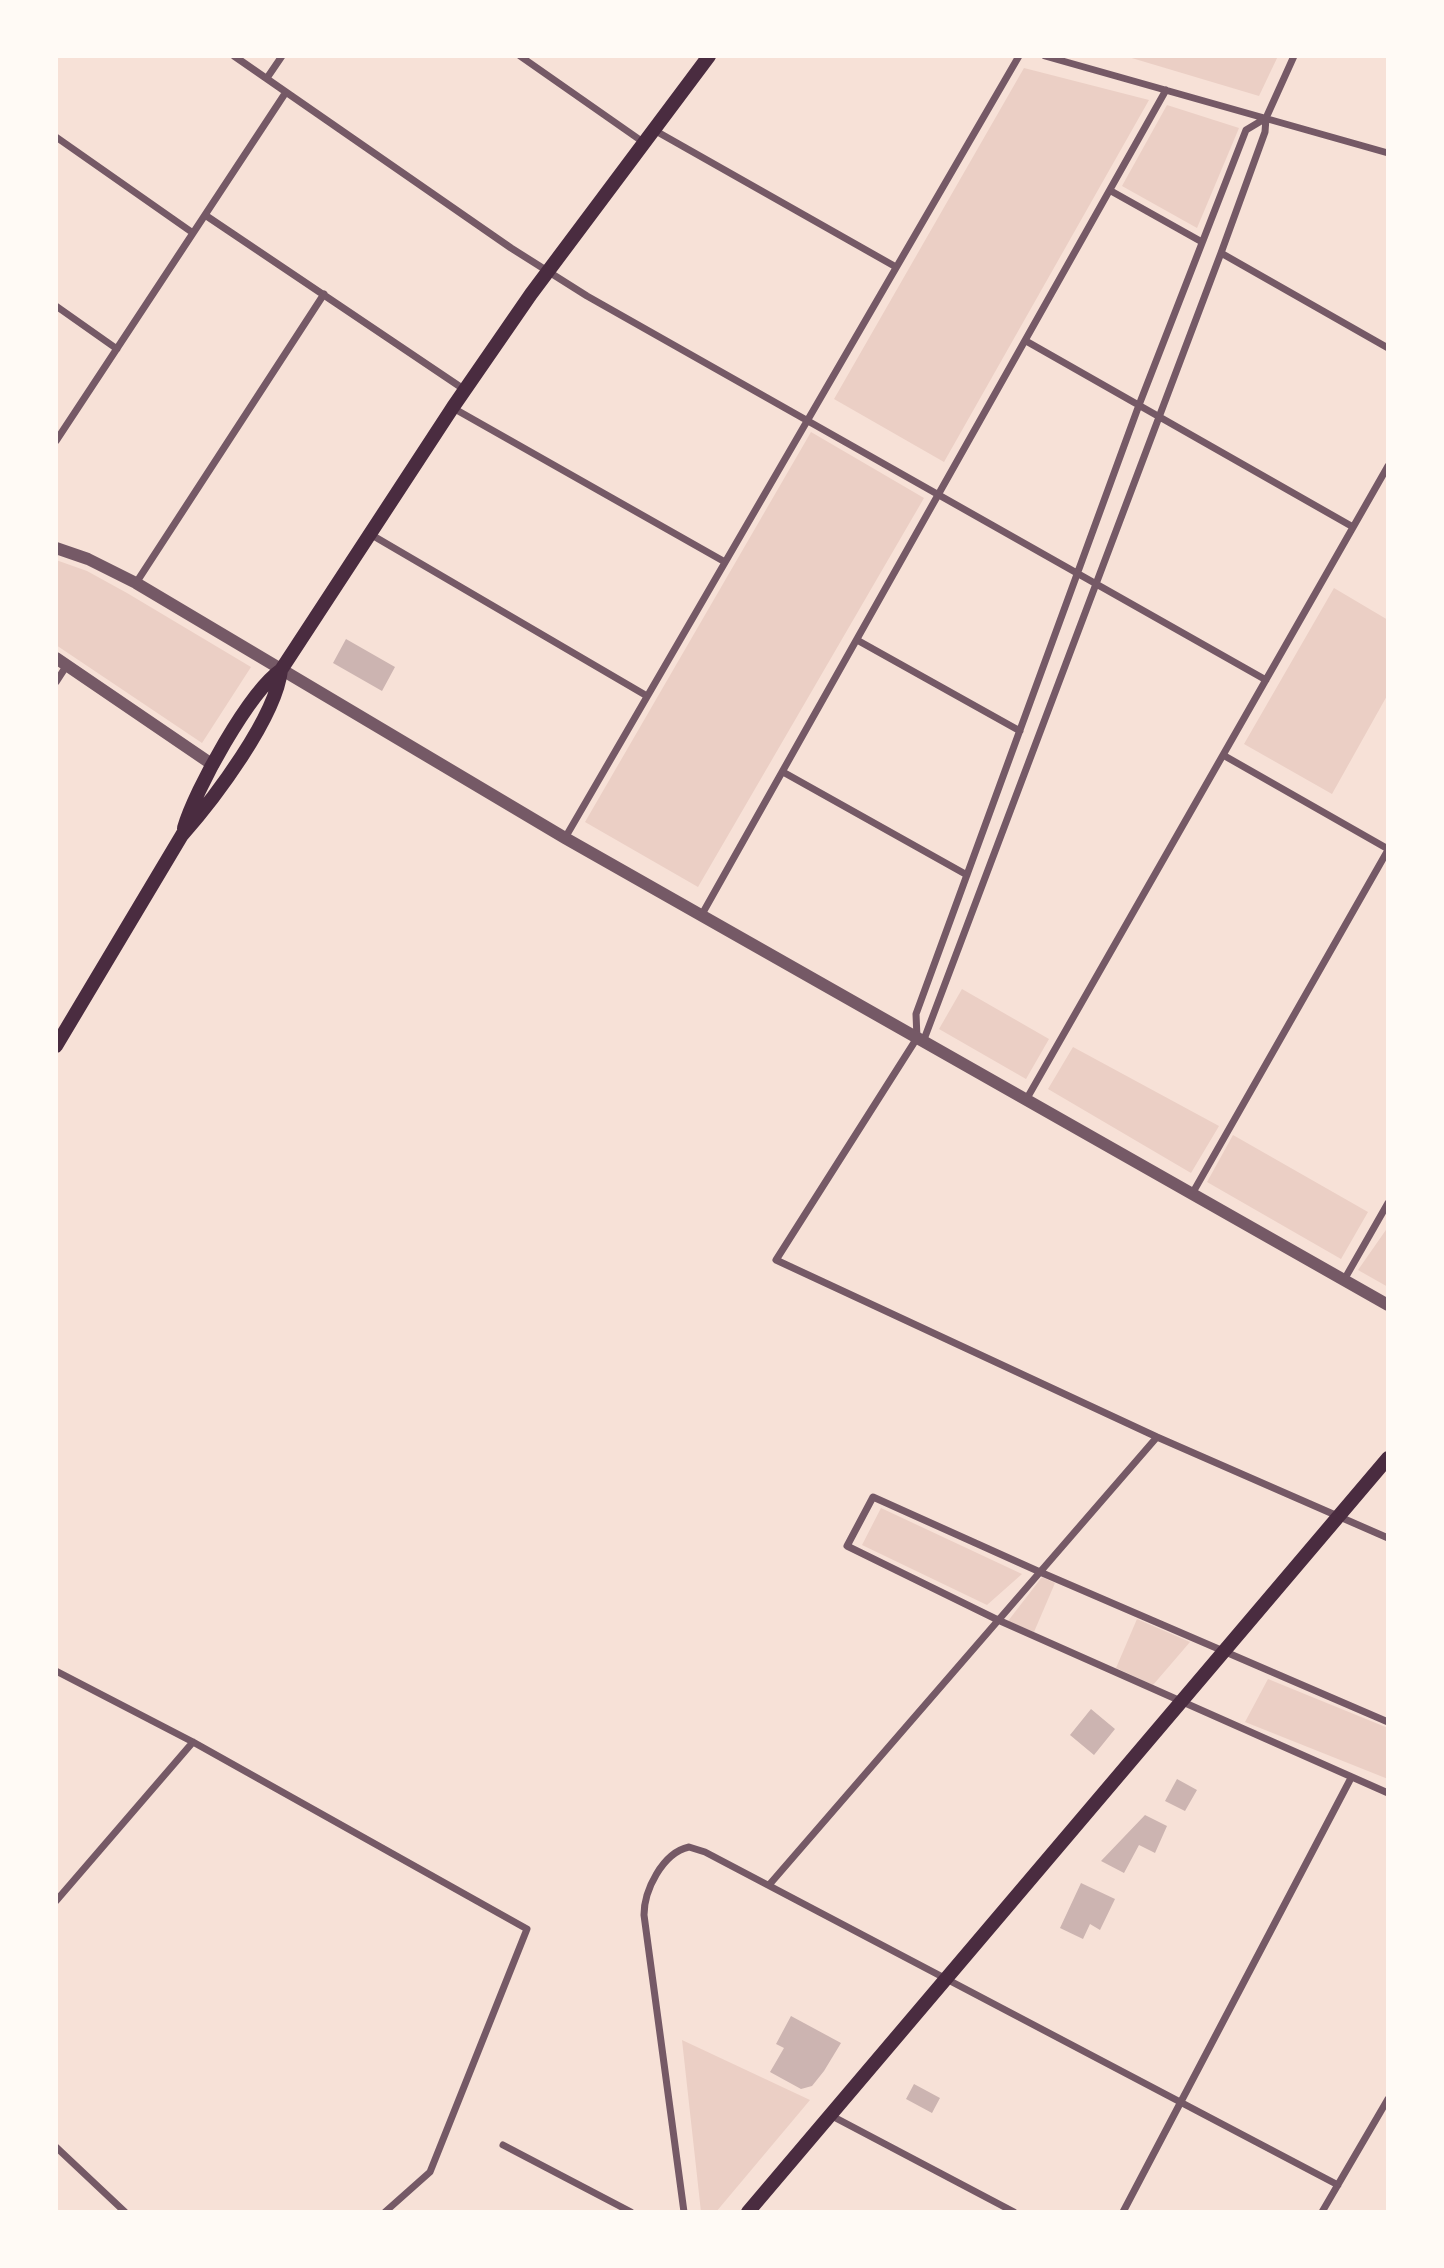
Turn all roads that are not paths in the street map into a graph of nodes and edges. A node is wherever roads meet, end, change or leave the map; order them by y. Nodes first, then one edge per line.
1 (234, 56) edge
2 (282, 56) edge
3 (520, 56) edge
4 (709, 56) edge
5 (1019, 56) edge
6 (1045, 56) edge
7 (1294, 56) edge
8 (267, 78) junction
9 (1166, 90) junction
10 (286, 92) junction
11 (1266, 118) junction
12 (653, 130) junction
13 (56, 137) edge
14 (643, 142) junction
15 (1388, 153) edge
16 (1111, 191) junction
17 (205, 215) junction
18 (193, 233) junction
19 (1202, 242) junction
20 (1221, 253) junction
21 (896, 267) junction
22 (547, 272) junction
23 (324, 294) junction
24 (56, 306) edge
25 (1026, 341) junction
26 (1388, 348) edge
27 (117, 349) junction
28 (465, 390) junction
29 (1139, 405) junction
30 (453, 407) junction
31 (1158, 416) junction
32 (807, 420) junction
33 (56, 441) edge
34 (1388, 466) edge
35 (939, 495) junction
36 (1353, 527) junction
37 (369, 533) junction
38 (56, 548) edge
39 (725, 562) junction
40 (1078, 573) junction
41 (136, 583) junction
42 (1095, 583) junction
43 (857, 640) junction
44 (61, 662) edge
45 (281, 670) junction
46 (1266, 680) junction
47 (56, 682) edge
48 (647, 696) junction
49 (1020, 731) junction
50 (1223, 755) junction
51 (238, 761) junction
52 (213, 765) junction
53 (783, 772) junction
54 (182, 835) junction
55 (565, 838) junction
56 (1388, 849) edge
57 (967, 876) junction
58 (701, 916) junction
59 (920, 1040) junction
60 (56, 1046) edge
61 (1027, 1100) junction
62 (1192, 1194) junction
63 (1388, 1203) edge
64 (1344, 1280) junction
65 (1388, 1305) edge
66 (1157, 1437) junction
67 (1388, 1458) edge
68 (1339, 1516) junction
69 (1388, 1538) edge
70 (1040, 1572) junction
71 (998, 1620) junction
72 (1225, 1651) junction
73 (56, 1671) edge
74 (1181, 1702) junction
75 (1388, 1723) edge
76 (193, 1742) junction
77 (1351, 1778) junction
78 (1388, 1793) edge
79 (769, 1885) junction
80 (56, 1901) edge
81 (948, 1978) junction
82 (1388, 2099) edge
83 (1181, 2101) junction
84 (830, 2115) junction
85 (503, 2145) dead end
86 (56, 2147) edge
87 (1338, 2185) junction
88 (125, 2212) edge
89 (385, 2212) edge
90 (631, 2212) edge
91 (684, 2212) edge
92 (748, 2212) edge
93 (1014, 2212) edge
94 (1123, 2212) edge
95 (1322, 2212) edge

1 - 8 street
2 - 8 street
3 - 14 street
4 - 12 main road
5 - 21 street
6 - 9 street
7 - 11 street
8 - 10 street
9 - 11 street
9 - 16 street
10 - 17 street
10 - 22 street
11 - 15 street
11 - 19 street
11 - 20 street
12 - 14 main road
12 - 21 street
13 - 18 street
14 - 22 main road
16 - 19 street
16 - 25 street
17 - 18 street
17 - 23 street
18 - 27 street
19 - 29 street
20 - 26 street
20 - 31 street
21 - 32 street
22 - 28 main road
22 - 32 street
23 - 28 street
23 - 41 street
24 - 27 street
25 - 29 street
25 - 35 street
27 - 33 street
28 - 30 main road
29 - 31 street
29 - 40 street
30 - 37 main road
30 - 39 street
31 - 36 street
31 - 42 street
32 - 35 street
32 - 39 street
34 - 36 street
35 - 40 street
35 - 43 street
36 - 46 street
37 - 45 main road
37 - 48 street
38 - 41 street
39 - 48 street
40 - 42 street
40 - 49 street
41 - 45 street
42 - 46 street
42 - 59 street
43 - 49 street
43 - 53 street
44 - 47 street
44 - 52 street
45 - 51 main road
45 - 52 main road
45 - 55 street
46 - 50 street
48 - 55 street
49 - 57 street
50 - 56 street
50 - 61 street
51 - 52 main road
51 - 54 main road
52 - 54 main road
53 - 57 street
53 - 58 street
54 - 60 main road
55 - 58 street
56 - 62 street
57 - 59 street
58 - 59 street
59 - 61 street
59 - 66 street
61 - 62 street
62 - 64 street
63 - 64 street
64 - 65 street
66 - 68 street
66 - 70 street
67 - 68 main road
68 - 69 street
68 - 72 main road
70 - 71 street
70 - 71 street
70 - 72 street
71 - 74 street
71 - 79 street
72 - 74 main road
72 - 75 street
73 - 76 street
74 - 77 street
74 - 81 main road
76 - 80 street
76 - 89 street
77 - 78 street
77 - 83 street
79 - 81 street
79 - 91 street
81 - 83 street
81 - 84 main road
82 - 87 street
83 - 87 street
83 - 94 street
84 - 92 main road
84 - 93 street
85 - 90 street
86 - 88 street
87 - 95 street

